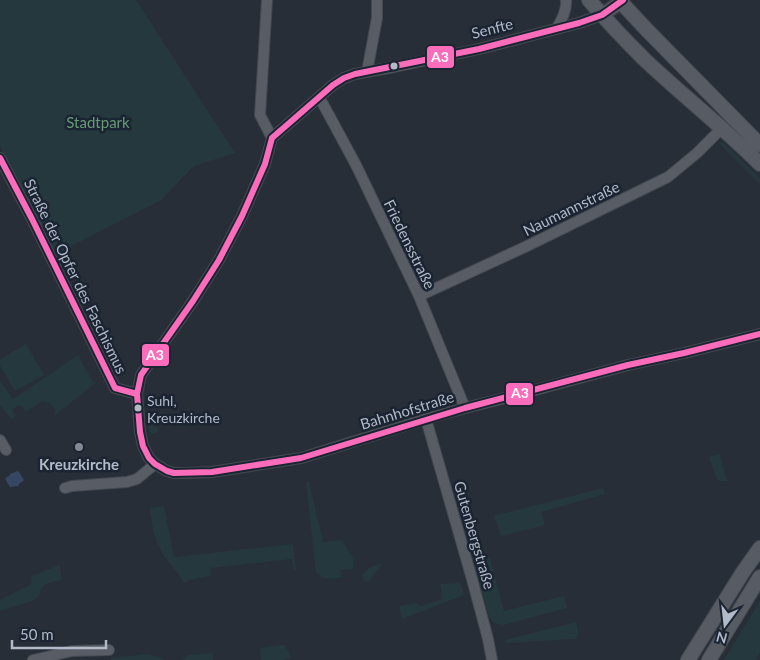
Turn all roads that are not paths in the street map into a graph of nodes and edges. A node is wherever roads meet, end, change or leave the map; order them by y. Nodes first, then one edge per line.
1 (267, 0) edge
2 (377, 0) edge
3 (566, 0) edge
4 (589, 0) edge
5 (621, 1) edge
6 (602, 15) junction
7 (558, 28) junction
8 (367, 72) junction
9 (318, 98) junction
10 (722, 128) junction
11 (272, 138) junction
12 (759, 143) edge
13 (0, 158) edge
14 (760, 164) edge
15 (419, 296) junction
16 (760, 334) edge
17 (136, 394) junction
18 (466, 408) junction
19 (426, 419) junction
20 (0, 440) edge
21 (6, 450) dead end
22 (156, 464) junction
23 (66, 488) dead end
24 (760, 548) edge
25 (760, 577) edge
26 (109, 650) dead end
27 (33, 660) edge
28 (492, 660) edge
29 (688, 660) edge
30 (709, 660) edge

1 - 11 street
2 - 8 street
3 - 7 street
4 - 6 main road
5 - 6 street, Senfte
5 - 12 main road
6 - 7 street, Senfte
6 - 10 main road
7 - 8 street, Senfte
8 - 9 street, Senfte
9 - 11 street, Senfte
9 - 15 street, Friedensstraße
10 - 14 main road
10 - 15 street, Naumannstraße
11 - 17 street
13 - 17 street, Straße der Opfer des Faschismus
15 - 18 street, Friedensstraße
16 - 18 street, Bahnhofstraße
17 - 22 street
18 - 19 street, Bahnhofstraße
19 - 22 street, Bahnhofstraße
19 - 28 street, Gutenbergstraße
20 - 21 street
22 - 23 street
24 - 29 main road
25 - 30 main road
26 - 27 street

